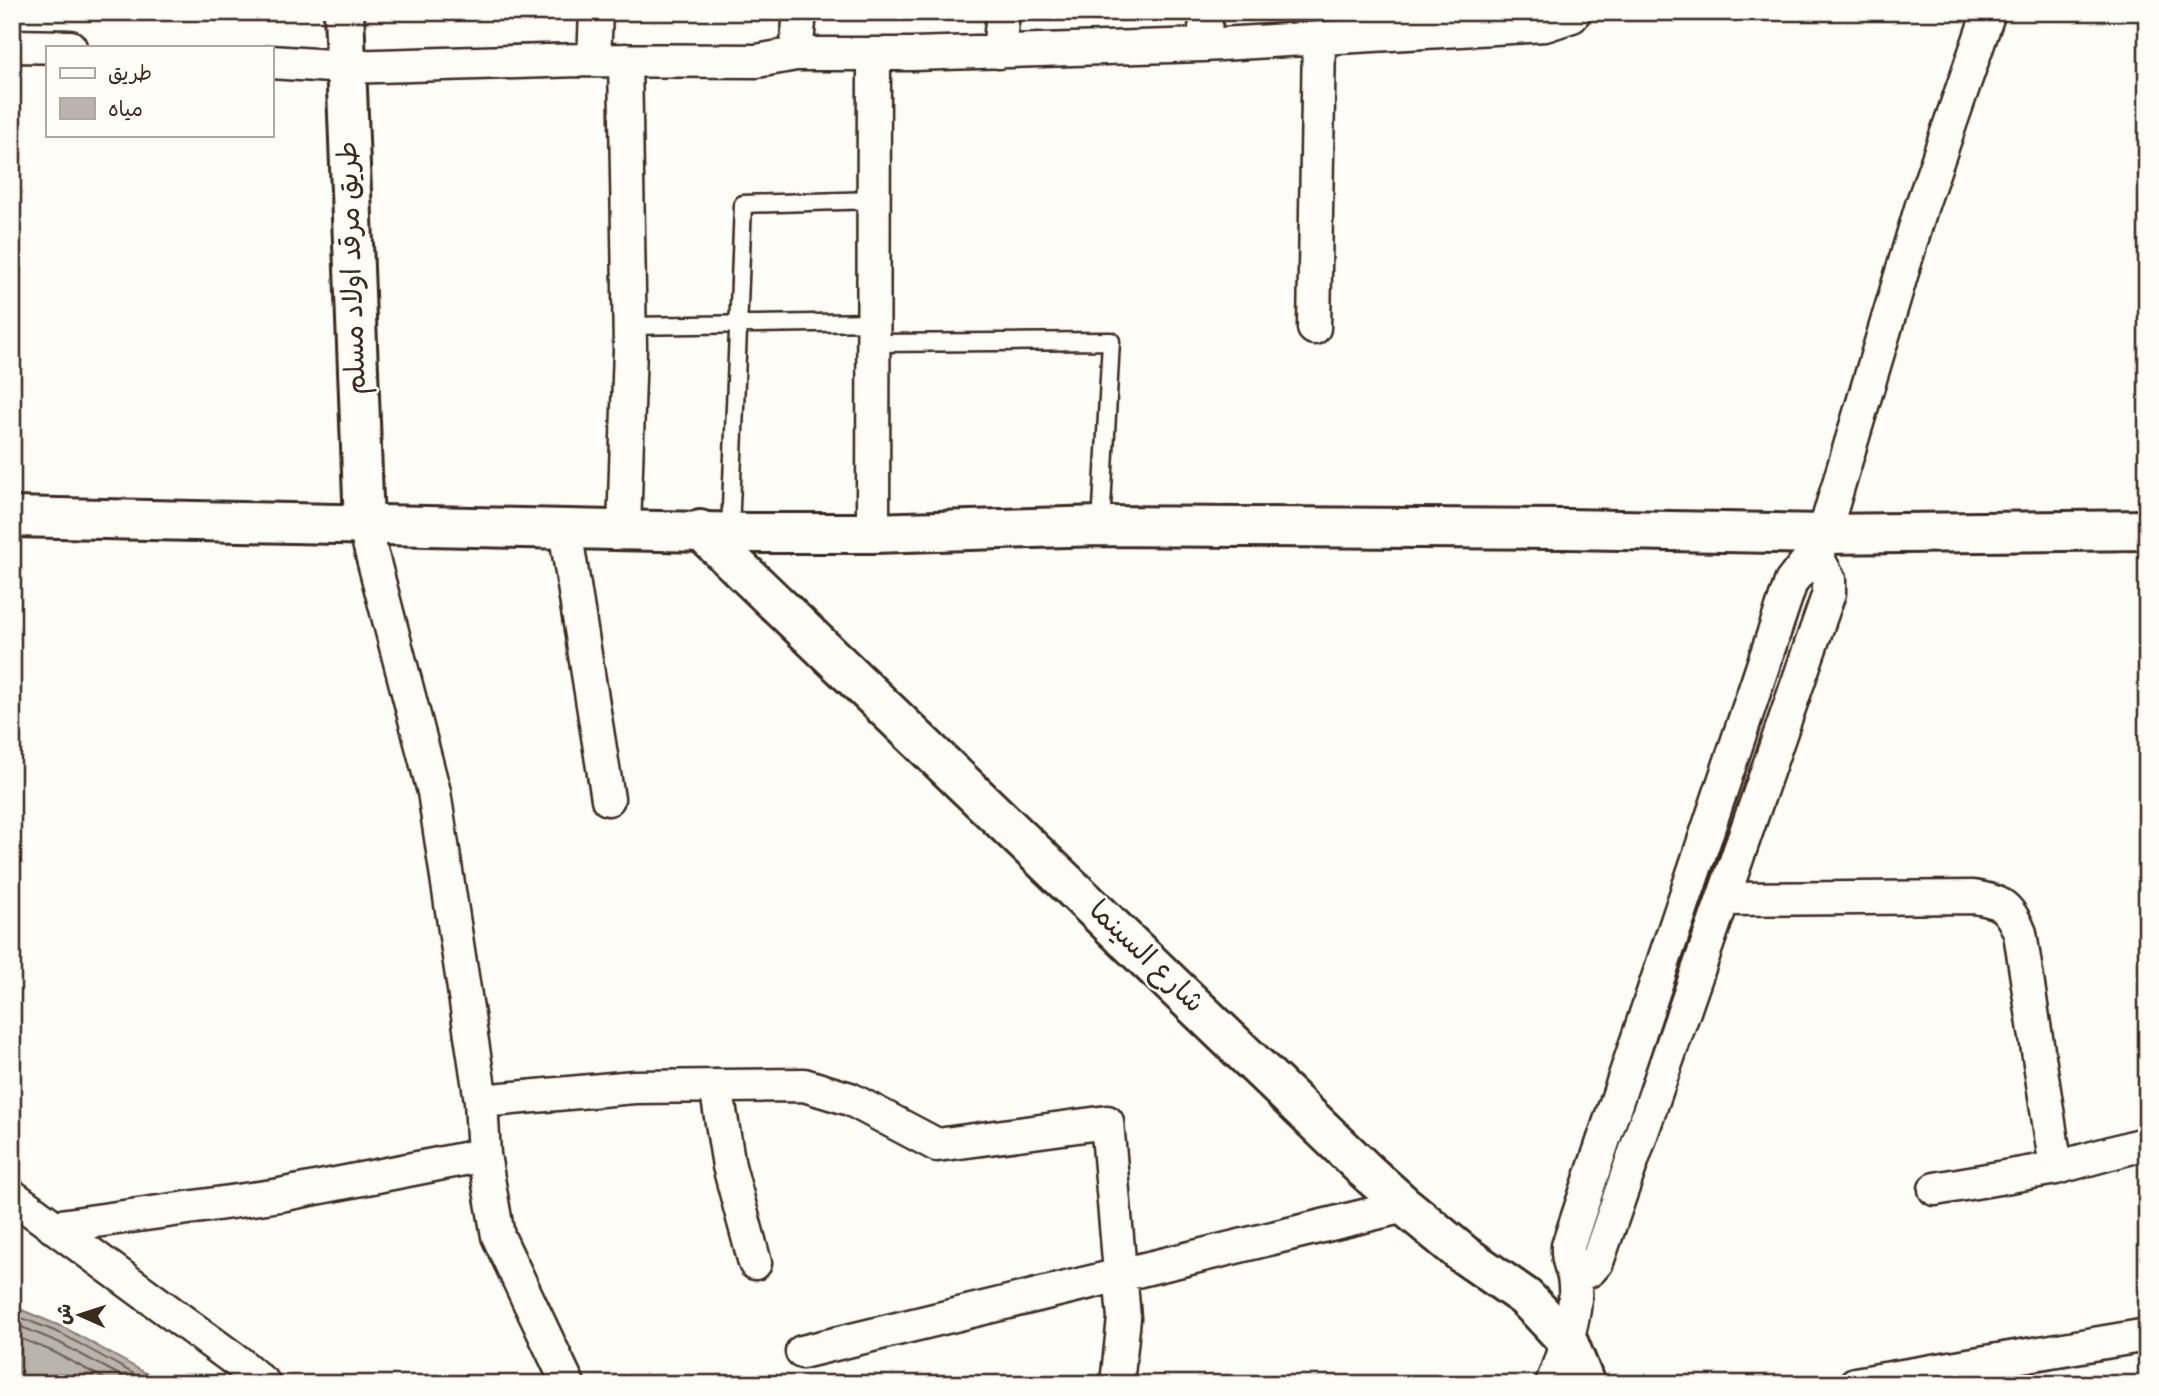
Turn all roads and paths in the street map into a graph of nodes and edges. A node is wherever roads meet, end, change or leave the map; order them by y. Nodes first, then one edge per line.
1 (344, 12) edge
2 (596, 12) edge
3 (800, 12) edge
4 (1003, 12) edge
5 (1207, 12) edge
6 (1574, 12) edge
7 (1989, 12) edge
8 (1319, 39) junction
9 (1203, 45) junction
10 (12, 46) edge
11 (46, 47) edge
12 (999, 52) junction
13 (796, 54) junction
14 (874, 54) junction
15 (609, 60) junction
16 (273, 62) edge
17 (345, 67) junction
18 (873, 200) junction
19 (740, 324) junction
20 (629, 326) junction
21 (1314, 328) dead end
22 (874, 333) junction
23 (12, 517) edge
24 (364, 524) junction
25 (1101, 526) junction
26 (565, 529) junction
27 (624, 529) junction
28 (2147, 530) edge
29 (715, 531) junction
30 (873, 533) junction
31 (1820, 546) junction
32 (608, 799) dead end
33 (1724, 899) junction
34 (716, 1086) junction
35 (481, 1101) junction
36 (2147, 1143) edge
37 (484, 1155) junction
38 (2056, 1168) junction
39 (1935, 1189) dead end
40 (12, 1196) edge
41 (1405, 1206) junction
42 (53, 1227) junction
43 (755, 1263) dead end
44 (1121, 1275) junction
45 (1574, 1277) junction
46 (2147, 1335) edge
47 (1568, 1342) junction
48 (802, 1352) dead end
49 (1930, 1377) edge
50 (1895, 1380) edge
51 (264, 1384) edge
52 (568, 1384) edge
53 (1117, 1384) edge
54 (1552, 1384) edge
55 (1585, 1384) edge
56 (1855, 1384) edge

1 - 17 main road, طريق مرقد اولاد مسلم
2 - 15 street
3 - 13 street
4 - 12 street
5 - 9 street
6 - 8 street
7 - 31 street
8 - 9 street
8 - 21 street
9 - 12 street
10 - 11 street
12 - 14 street
13 - 14 street
13 - 15 street
14 - 18 street
15 - 17 street
15 - 20 street
16 - 17 street
17 - 24 main road, طريق مرقد اولاد مسلم
18 - 19 lane
18 - 22 street
19 - 20 lane
19 - 22 lane
19 - 29 lane
20 - 27 street
22 - 25 lane
22 - 30 street
23 - 24 main road
24 - 26 main road
24 - 35 street
25 - 30 main road
25 - 31 main road
26 - 27 main road
26 - 32 street
27 - 29 main road
28 - 31 main road
29 - 30 main road
29 - 41 main road, شارع السينما
31 - 33 street
31 - 45 street
33 - 38 street
33 - 45 street
34 - 35 street
34 - 43 street
34 - 44 street
35 - 37 street
36 - 38 street
37 - 42 street
37 - 52 street
38 - 39 street
40 - 42 street
41 - 44 street
41 - 47 main road, شارع السينما
42 - 51 street
44 - 48 street
44 - 53 street
45 - 47 street
46 - 49 street
47 - 54 street
47 - 55 main road, شارع السينما
49 - 50 street
50 - 56 street

